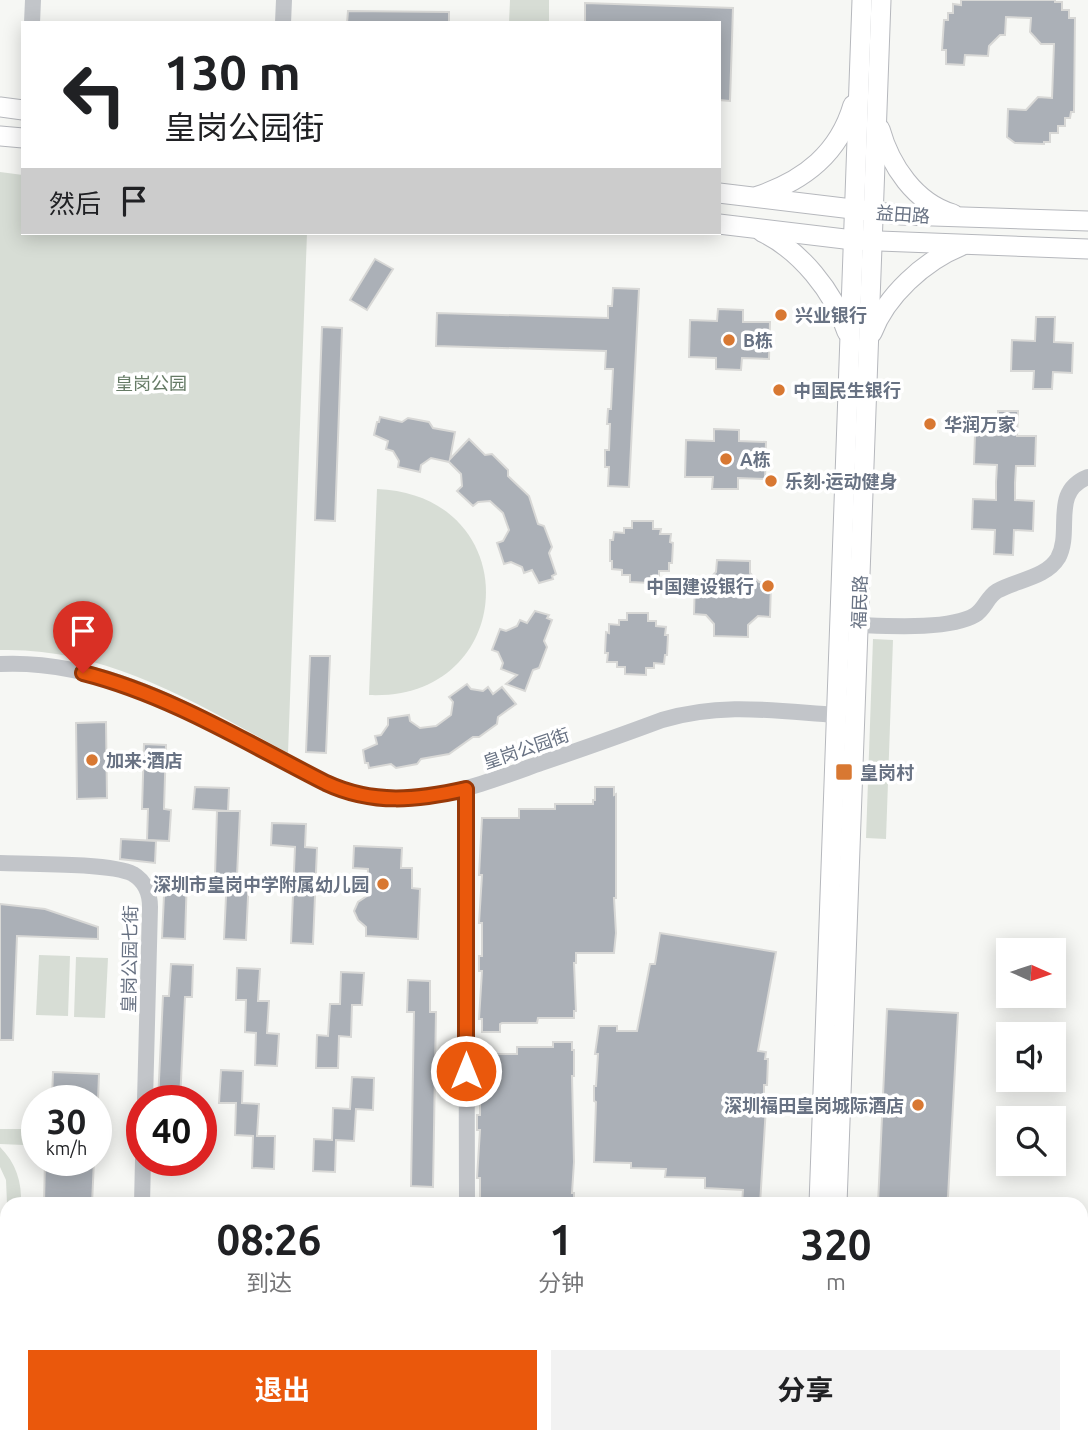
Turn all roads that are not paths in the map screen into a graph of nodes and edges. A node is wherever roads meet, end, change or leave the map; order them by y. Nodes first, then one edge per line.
1 (33, 0) edge
2 (284, 0) edge
3 (862, 0) edge
4 (881, 0) edge
5 (32, 21) edge
6 (284, 21) edge
7 (859, 88) junction
8 (877, 106) junction
9 (0, 107) edge
10 (21, 110) edge
11 (0, 136) edge
12 (21, 138) edge
13 (721, 193) edge
14 (753, 197) junction
15 (864, 211) junction
16 (964, 218) junction
17 (1088, 221) edge
18 (721, 224) edge
19 (744, 227) junction
20 (863, 240) junction
21 (968, 245) junction
22 (1088, 249) edge
23 (859, 347) junction
24 (1088, 477) edge
25 (858, 625) junction
26 (0, 664) edge
27 (836, 715) junction
28 (466, 789) junction
29 (0, 863) edge
30 (145, 1085) edge
31 (143, 1176) edge
32 (142, 1197) edge
33 (467, 1197) edge
34 (819, 1197) edge
35 (837, 1197) edge

1 - 5 street
2 - 6 street
3 - 7 main road, 福民路
4 - 8 main road, 福民路
7 - 14 main road
7 - 15 main road, 福民路
8 - 15 main road, 福民路
8 - 16 main road
9 - 10 main road
11 - 12 main road
13 - 14 main road, 益田路
14 - 15 main road, 益田路
15 - 16 main road, 益田路
15 - 20 main road, 福民路
16 - 17 main road, 益田路
18 - 19 main road, 益田路
19 - 20 main road, 益田路
19 - 23 main road
20 - 21 main road, 益田路
20 - 23 main road, 福民路
21 - 22 main road, 益田路
21 - 23 main road
23 - 25 main road, 福民路
23 - 27 main road, 福民路
24 - 25 street
25 - 35 main road, 福民路
26 - 28 street, 皇岗公园街
27 - 28 street, 皇岗公园街
27 - 34 main road, 福民路
28 - 33 street
29 - 30 street, 皇岗公园七街
31 - 32 street

